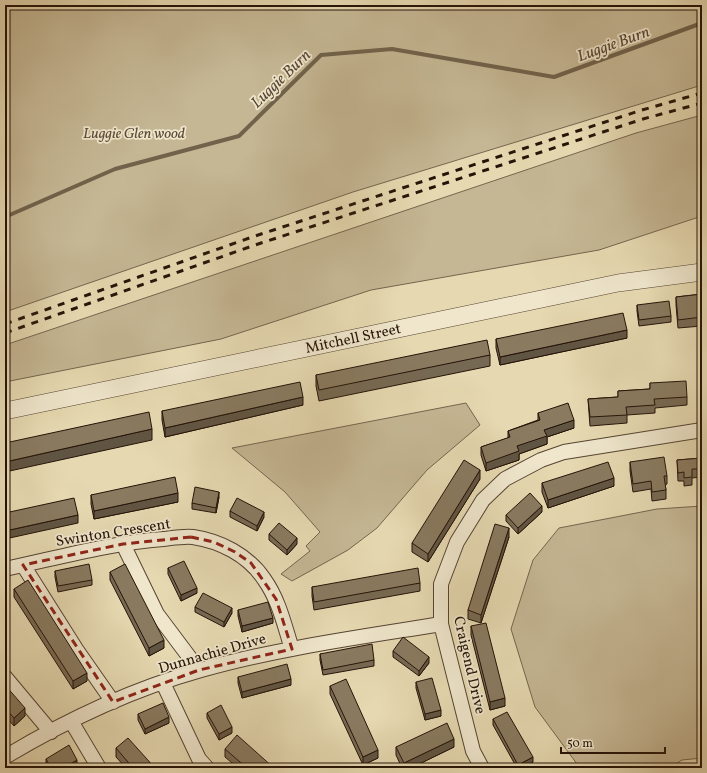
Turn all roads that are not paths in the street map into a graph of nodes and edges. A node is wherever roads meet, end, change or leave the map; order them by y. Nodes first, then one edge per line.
1 (702, 272) edge
2 (5, 411) edge
3 (702, 430) edge
4 (123, 544) junction
5 (23, 565) junction
6 (5, 569) edge
7 (441, 624) junction
8 (292, 648) junction
9 (199, 670) junction
10 (5, 677) edge
11 (163, 683) junction
12 (113, 702) junction
13 (71, 721) junction
14 (51, 732) junction
15 (5, 757) edge
16 (99, 768) edge
17 (207, 768) edge
18 (482, 768) edge

1 - 2 street, Mitchell Street
3 - 7 street, Craigend Drive
4 - 5 street, Swinton Crescent
4 - 8 street, Swinton Crescent
4 - 9 street
5 - 6 street, Swinton Crescent
5 - 12 street
7 - 8 street, Dunnachie Drive
7 - 18 street, Craigend Drive
8 - 9 street, Dunnachie Drive
9 - 11 street, Dunnachie Drive
10 - 14 street
11 - 12 street, Dunnachie Drive
11 - 17 street
12 - 13 street, Dunnachie Drive
13 - 14 street, Dunnachie Drive
13 - 16 street
14 - 15 street, Dunnachie Drive

